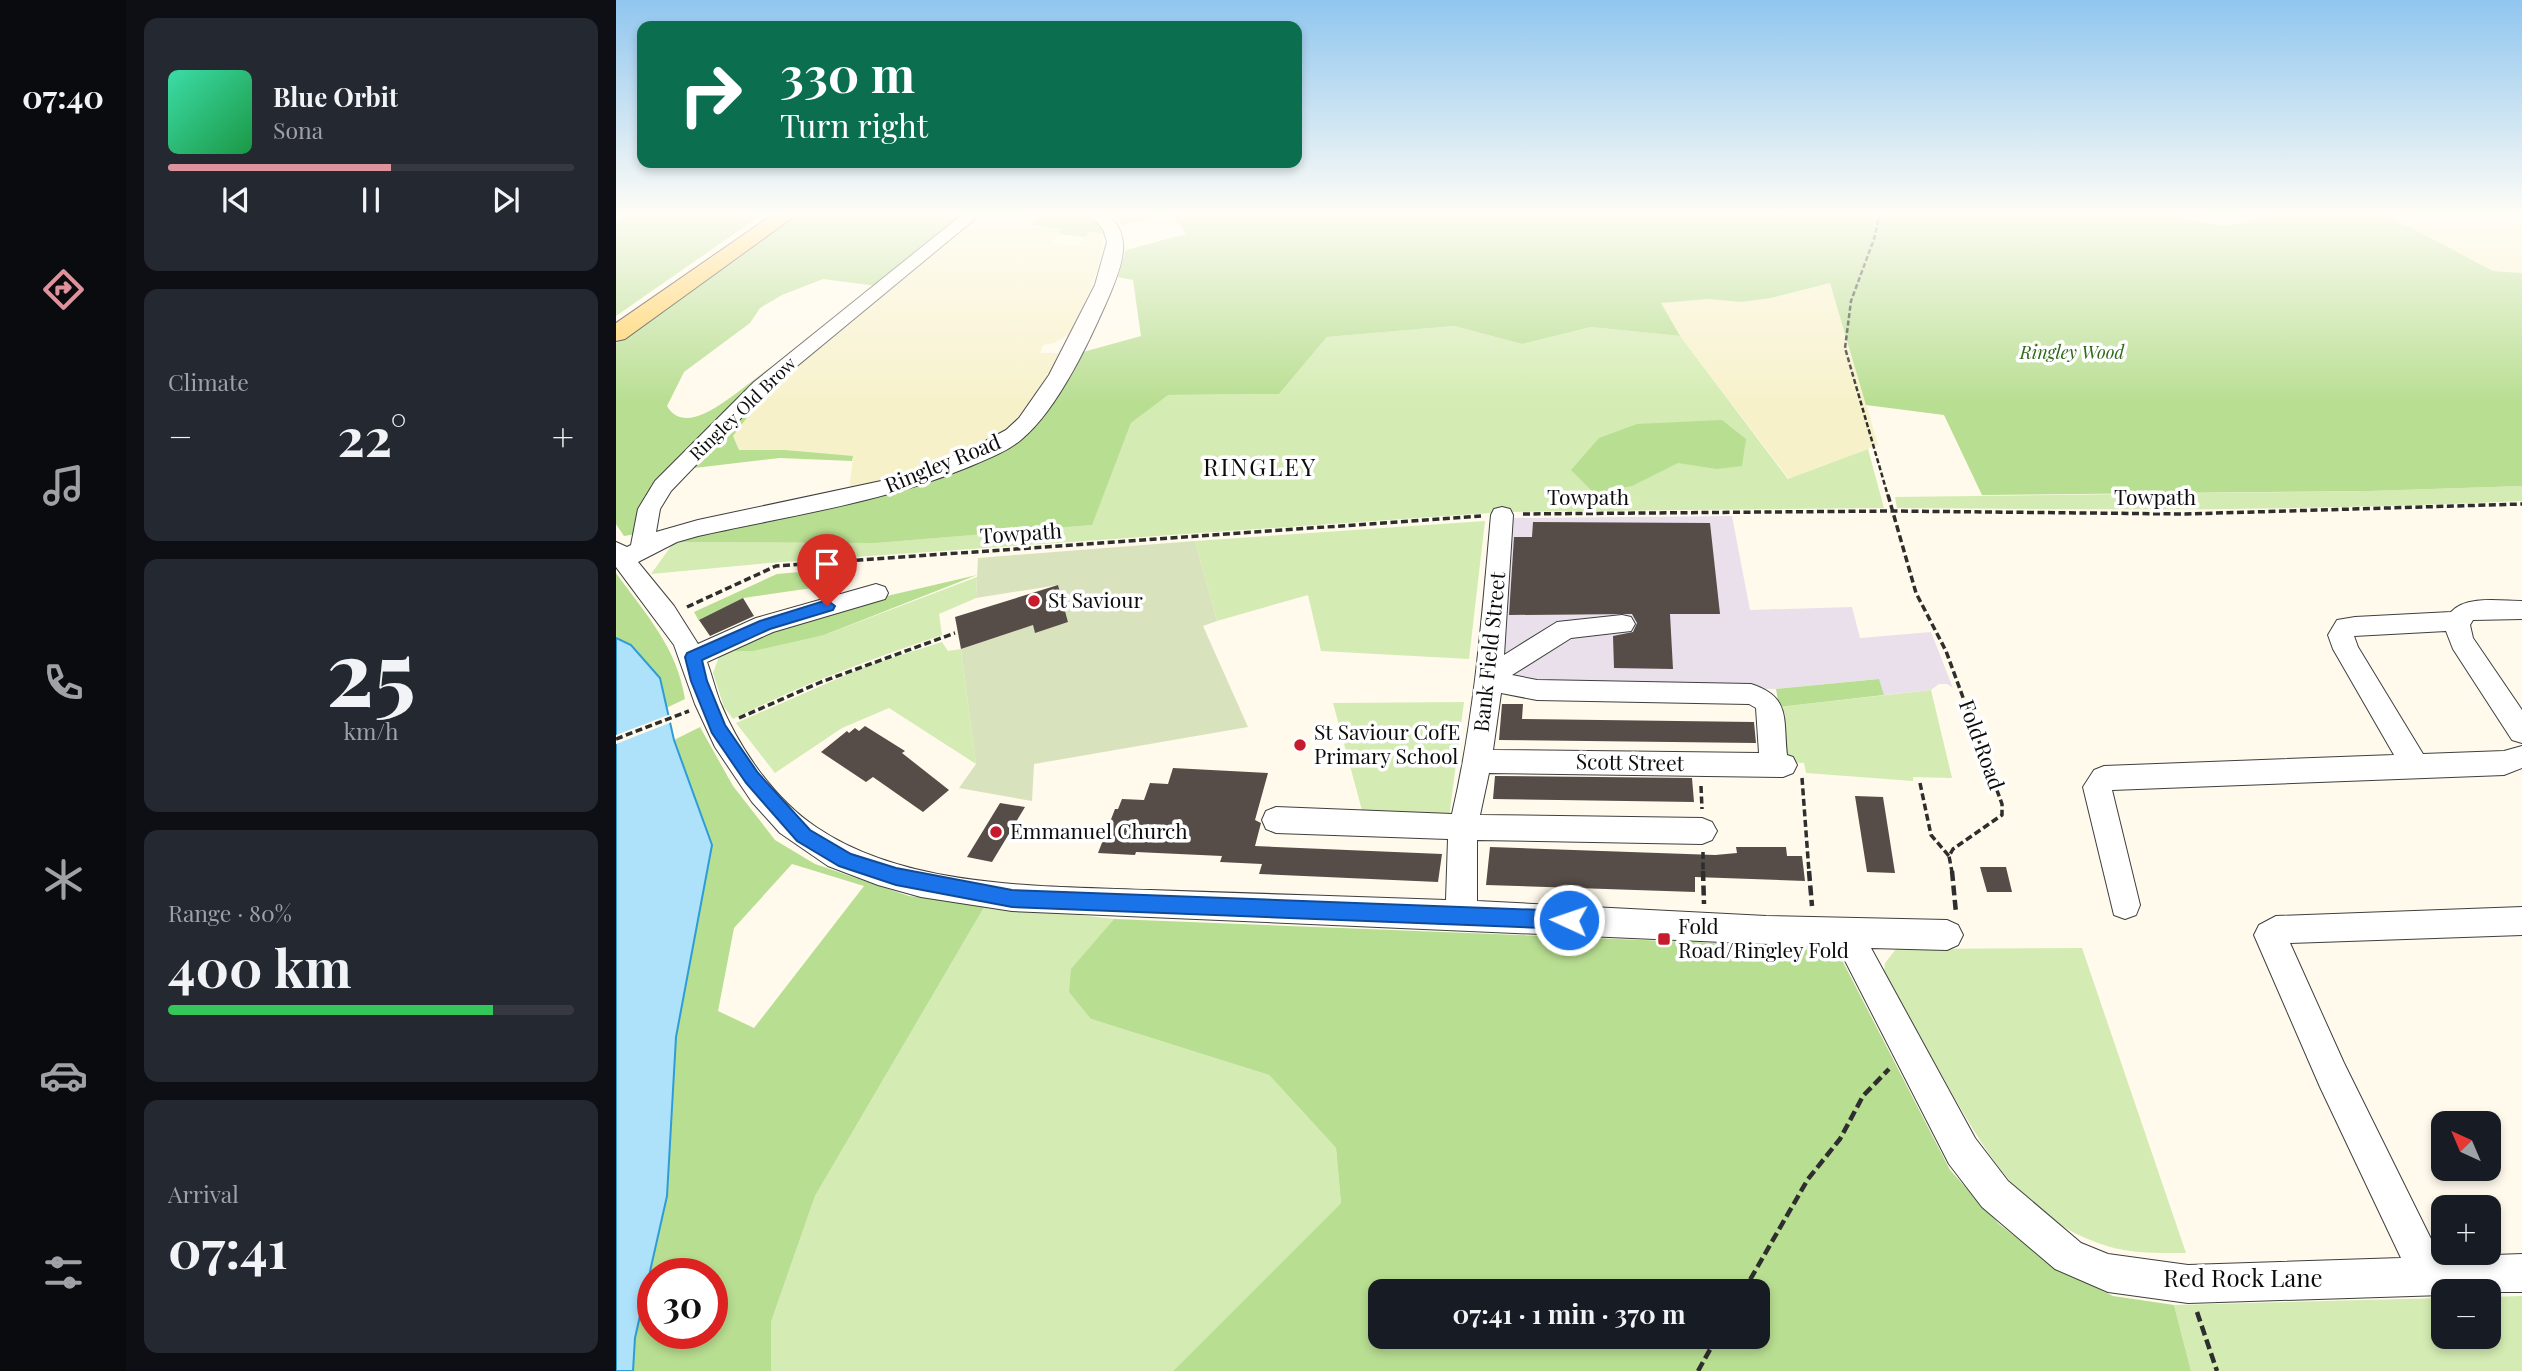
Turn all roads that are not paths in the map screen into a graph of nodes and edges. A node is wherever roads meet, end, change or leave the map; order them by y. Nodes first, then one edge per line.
1 (696, 277) edge
2 (895, 277) edge
3 (1107, 277) edge
4 (616, 334) edge
5 (1502, 515) road end
6 (627, 552) edge
7 (876, 593) dead end
8 (2522, 610) edge
9 (2458, 621) junction
10 (1622, 624) dead end
11 (693, 657) junction
12 (1489, 677) junction
13 (2522, 732) edge
14 (2522, 757) edge
15 (1478, 761) junction
16 (2416, 766) junction
17 (1276, 820) dead end
18 (1463, 827) junction
19 (1702, 831) dead end
20 (2125, 905) dead end
21 (1461, 915) junction
22 (2522, 921) edge
23 (1831, 934) junction
24 (1947, 935) road end
25 (2522, 1273) edge
26 (2429, 1276) junction

1 - 4 main road
2 - 6 street, Ringley Old Brow
3 - 6 street, Ringley Road
5 - 12 street, Bank Field Street
6 - 11 street
7 - 11 street
8 - 9 street
9 - 13 street
9 - 16 street
10 - 12 street
11 - 21 street
12 - 15 street, Bank Field Street
12 - 15 street, Scott Street
14 - 16 street
15 - 18 street, Bank Field Street
16 - 20 street
17 - 18 street
18 - 19 street
18 - 21 street, Bank Field Street
21 - 23 street
22 - 26 street
23 - 24 street
23 - 26 street, Red Rock Lane
25 - 26 street, Red Rock Lane

